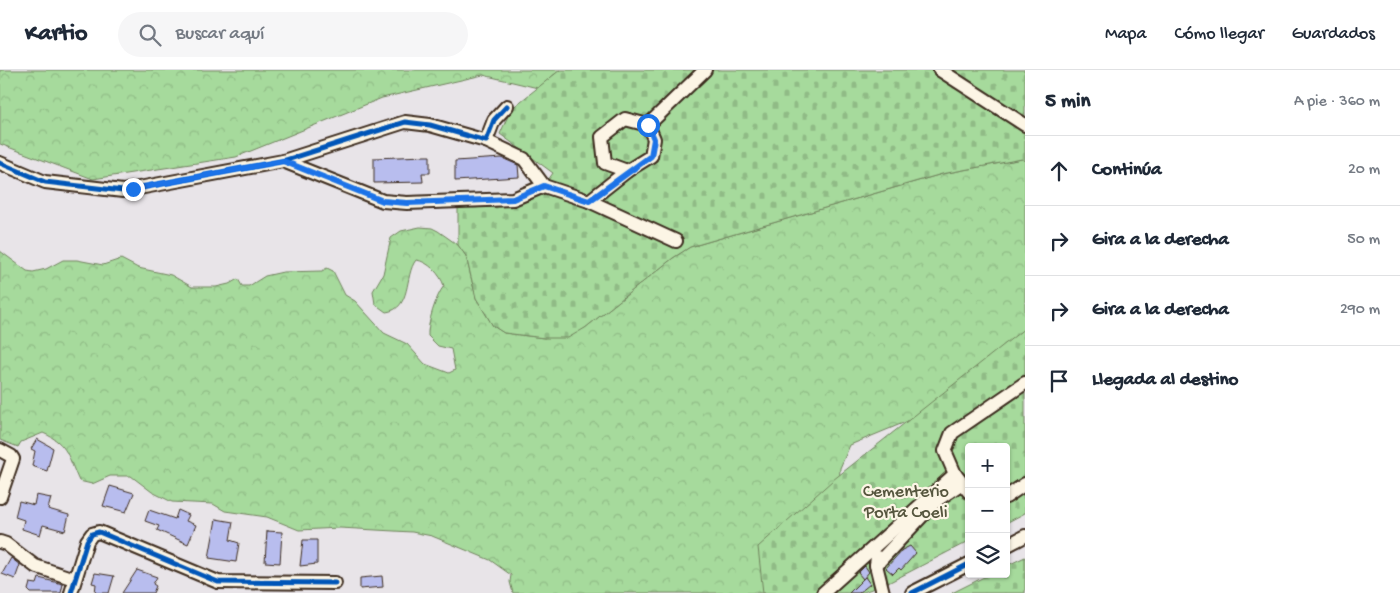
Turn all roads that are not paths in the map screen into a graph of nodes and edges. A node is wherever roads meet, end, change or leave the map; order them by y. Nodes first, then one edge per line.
1 (705, 70) edge
2 (940, 70) edge
3 (507, 106) dead end
4 (648, 125) junction
5 (1025, 125) edge
6 (486, 141) junction
7 (283, 161) junction
8 (0, 163) edge
9 (627, 171) junction
10 (544, 186) junction
11 (589, 201) junction
12 (676, 241) dead end
13 (1025, 383) edge
14 (0, 450) edge
15 (962, 483) edge
16 (1025, 484) edge
17 (1010, 494) edge
18 (0, 497) edge
19 (1025, 536) edge
20 (880, 539) junction
21 (0, 542) edge
22 (1010, 544) edge
23 (876, 565) junction
24 (965, 566) edge
25 (74, 579) junction
26 (336, 583) dead end
27 (71, 593) edge
28 (823, 593) edge
29 (883, 593) edge
30 (912, 593) edge

1 - 4 street
2 - 5 street
3 - 6 street
4 - 9 street
4 - 9 street
6 - 7 street
6 - 10 street
7 - 8 street
7 - 10 street
9 - 11 street
10 - 11 street
11 - 12 street
13 - 15 street
14 - 18 street
15 - 20 street
15 - 23 street
16 - 17 street
19 - 22 street
20 - 23 street
20 - 28 street
21 - 25 street
23 - 29 street
24 - 30 street
25 - 26 street
25 - 27 street

